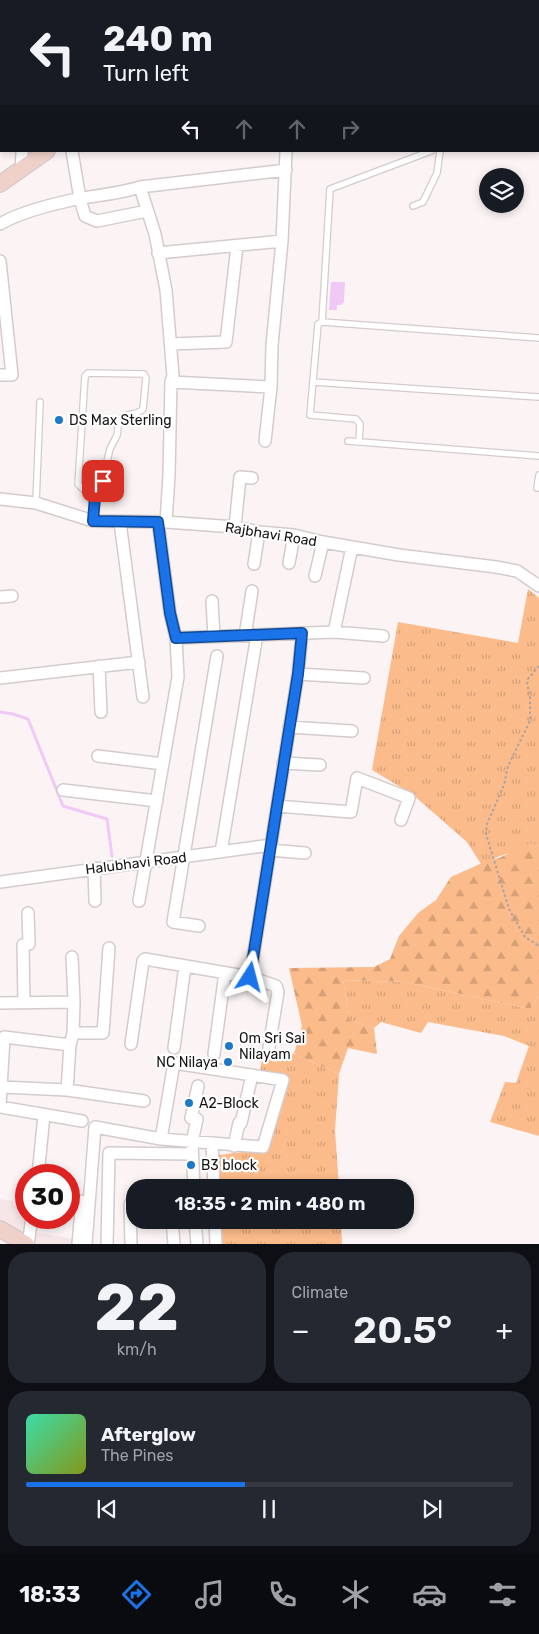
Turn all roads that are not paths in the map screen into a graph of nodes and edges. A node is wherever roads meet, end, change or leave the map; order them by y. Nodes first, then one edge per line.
1 (22, 152) edge
2 (46, 152) edge
3 (72, 152) edge
4 (286, 152) edge
5 (428, 152) edge
6 (440, 152) edge
7 (286, 170) junction
8 (21, 171) junction
9 (0, 184) edge
10 (140, 187) junction
11 (80, 199) junction
12 (413, 206) dead end
13 (146, 211) junction
14 (0, 224) edge
15 (282, 242) junction
16 (237, 246) junction
17 (158, 253) junction
18 (0, 261) edge
19 (322, 322) junction
20 (539, 338) edge
21 (171, 344) junction
22 (0, 375) edge
23 (171, 382) junction
24 (313, 382) junction
25 (271, 387) junction
26 (539, 397) edge
27 (40, 402) dead end
28 (264, 441) dead end
29 (348, 441) dead end
30 (359, 442) junction
31 (539, 456) edge
32 (539, 475) edge
33 (252, 478) dead end
34 (537, 488) dead end
35 (95, 497) junction
36 (0, 499) edge
37 (36, 503) junction
38 (93, 521) junction
39 (120, 522) junction
40 (162, 522) junction
41 (235, 527) junction
42 (259, 532) junction
43 (294, 535) junction
44 (323, 542) junction
45 (352, 547) junction
46 (289, 563) dead end
47 (254, 564) dead end
48 (315, 576) dead end
49 (539, 586) edge
50 (252, 592) dead end
51 (12, 596) dead end
52 (0, 597) edge
53 (212, 600) dead end
54 (334, 632) junction
55 (302, 633) junction
56 (257, 635) junction
57 (214, 636) junction
58 (245, 636) junction
59 (383, 636) dead end
60 (176, 638) junction
61 (217, 656) dead end
62 (139, 662) junction
63 (99, 666) junction
64 (298, 674) junction
65 (0, 678) edge
66 (364, 678) dead end
67 (143, 697) dead end
68 (101, 712) dead end
69 (289, 727) junction
70 (352, 731) dead end
71 (98, 756) dead end
72 (163, 764) junction
73 (283, 764) junction
74 (320, 765) dead end
75 (63, 790) dead end
76 (157, 801) junction
77 (277, 806) junction
78 (401, 820) dead end
79 (271, 848) junction
80 (221, 852) junction
81 (305, 853) dead end
82 (184, 857) junction
83 (146, 861) junction
84 (94, 868) junction
85 (0, 882) edge
86 (139, 901) dead end
87 (95, 902) dead end
88 (28, 913) dead end
89 (199, 926) dead end
90 (109, 948) dead end
91 (72, 957) dead end
92 (185, 966) junction
93 (225, 973) junction
94 (250, 977) junction
95 (24, 1002) junction
96 (74, 1002) junction
97 (0, 1003) edge
98 (2, 1037) edge
99 (71, 1039) junction
100 (131, 1044) dead end
101 (269, 1047) dead end
102 (174, 1048) dead end
103 (214, 1054) dead end
104 (252, 1075) junction
105 (198, 1086) dead end
106 (2, 1087) junction
107 (66, 1090) junction
108 (144, 1101) dead end
109 (0, 1106) edge
110 (44, 1115) junction
111 (82, 1121) dead end
112 (162, 1139) junction
113 (212, 1144) junction
114 (234, 1146) junction
115 (192, 1148) junction
116 (39, 1164) edge
117 (194, 1179) edge
118 (214, 1179) edge
119 (81, 1201) dead end
120 (30, 1229) edge
121 (131, 1229) edge
122 (173, 1229) edge
123 (195, 1229) edge
124 (215, 1229) edge
125 (8, 1236) edge
126 (27, 1244) edge
127 (78, 1244) edge
128 (86, 1244) edge
129 (107, 1244) edge
130 (131, 1244) edge
131 (174, 1244) edge
132 (196, 1244) edge
133 (216, 1244) edge

1 - 8 street
2 - 8 street
3 - 11 street
4 - 7 street
5 - 19 lane
6 - 12 lane
7 - 10 street
7 - 15 street
8 - 9 street
10 - 11 street
10 - 13 street
11 - 13 street
11 - 14 street
13 - 17 street
15 - 16 street
15 - 25 street
16 - 17 street
16 - 21 street
17 - 21 street
18 - 22 street
19 - 20 lane
19 - 24 lane
21 - 23 street
23 - 25 street
23 - 40 street
24 - 26 lane
24 - 30 lane
25 - 28 street
27 - 37 lane
29 - 30 lane
30 - 31 lane
32 - 34 lane
33 - 41 street
35 - 35 lane
35 - 38 lane
36 - 37 street, Rajbhavi Road
37 - 38 street, Rajbhavi Road
38 - 39 street, Rajbhavi Road
39 - 40 street, Rajbhavi Road
39 - 62 street
40 - 41 street, Rajbhavi Road
40 - 60 street
41 - 42 street, Rajbhavi Road
42 - 43 street, Rajbhavi Road
42 - 47 street
43 - 44 street, Rajbhavi Road
43 - 46 street
44 - 45 street, Rajbhavi Road
44 - 48 street
45 - 49 street, Rajbhavi Road
45 - 54 street
50 - 58 street
51 - 52 street
53 - 57 street
54 - 55 street
54 - 59 street
55 - 56 street
55 - 64 street
56 - 58 street
56 - 80 street
57 - 58 street
57 - 60 street
60 - 72 street
61 - 82 street
62 - 63 street
62 - 67 street
63 - 65 street
63 - 68 street
64 - 66 street
64 - 69 street
69 - 70 street
69 - 73 street
71 - 72 street
72 - 76 street
73 - 74 street
73 - 77 street
75 - 76 street
76 - 83 street
77 - 78 street
77 - 79 street
79 - 80 street, Halubhavi Road
79 - 81 street, Halubhavi Road
79 - 94 street
80 - 82 street, Halubhavi Road
82 - 83 street, Halubhavi Road
82 - 89 street
83 - 84 street, Halubhavi Road
83 - 86 street
84 - 85 street, Halubhavi Road
84 - 87 street
88 - 95 street
90 - 99 street
91 - 96 street
92 - 93 street
92 - 100 street
92 - 102 street
93 - 94 street
93 - 103 street
94 - 101 street
95 - 96 street
95 - 97 street
96 - 99 street
98 - 99 street
98 - 106 street
99 - 107 street
104 - 112 street
104 - 114 street
104 - 114 street
105 - 115 street
106 - 107 street
106 - 109 street
107 - 108 street
109 - 110 street
110 - 111 street
110 - 116 street
112 - 115 street
112 - 128 street
113 - 114 street
113 - 115 street
113 - 118 street
115 - 117 street
115 - 129 street
119 - 127 street
120 - 126 street
121 - 130 street
122 - 131 street
123 - 132 street
124 - 133 street
125 - 126 street

